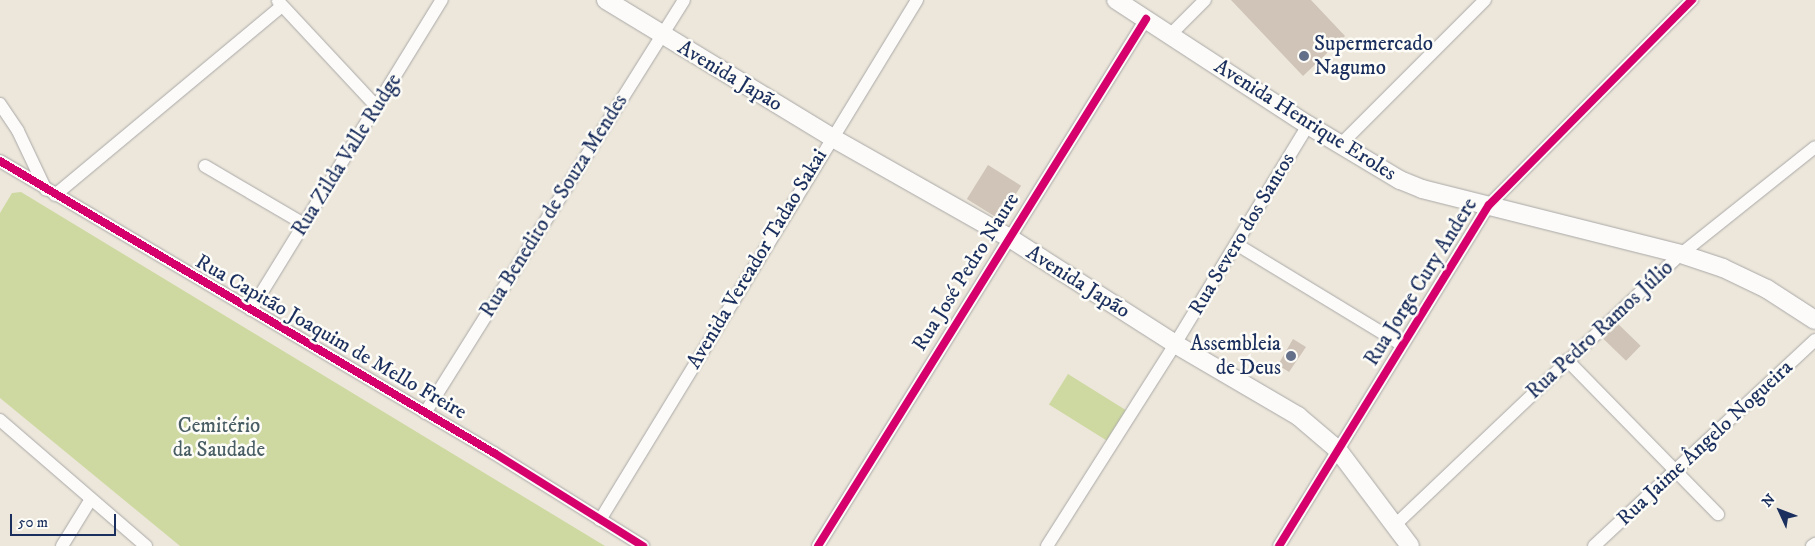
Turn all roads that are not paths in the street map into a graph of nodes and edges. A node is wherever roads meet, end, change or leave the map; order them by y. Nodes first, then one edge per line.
1 (442, 0) edge
2 (606, 0) edge
3 (684, 0) edge
4 (917, 0) edge
5 (1116, 0) edge
6 (1205, 0) edge
7 (1485, 0) edge
8 (1692, 0) edge
9 (280, 3) edge
10 (1146, 19) junction
11 (1170, 34) junction
12 (662, 35) junction
13 (0, 104) edge
14 (377, 106) junction
15 (1308, 125) junction
16 (831, 136) junction
17 (1340, 145) junction
18 (1815, 147) edge
19 (4, 163) edge
20 (205, 166) dead end
21 (0, 178) edge
22 (51, 193) junction
23 (1489, 205) junction
24 (304, 224) junction
25 (1008, 237) junction
26 (1236, 244) junction
27 (1681, 254) junction
28 (251, 310) junction
29 (1815, 320) edge
30 (1815, 340) edge
31 (1175, 344) junction
32 (1402, 345) junction
33 (1567, 360) junction
34 (425, 413) junction
35 (0, 420) edge
36 (1338, 450) junction
37 (1676, 472) junction
38 (91, 499) junction
39 (1718, 514) dead end
40 (600, 520) junction
41 (1395, 525) junction
42 (62, 546) edge
43 (146, 546) edge
44 (643, 546) edge
45 (818, 546) edge
46 (1047, 546) edge
47 (1279, 546) edge
48 (1410, 546) edge
49 (1594, 546) edge

1 - 14 street, Rua Zilda Valle Rudge
2 - 12 main road, Avenida Japão
3 - 12 street, Rua Benedito de Souza Mendes
4 - 16 street, Avenida Vereador Tadao Sakai
5 - 10 main road, Avenida Henrique Eroles
6 - 11 street
7 - 17 street
8 - 23 street, Rua Jorge Cury Andere
9 - 14 street
9 - 22 street
10 - 11 main road, Avenida Henrique Eroles
10 - 25 street, Rua José Pedro Naure
11 - 15 main road, Avenida Henrique Eroles
12 - 16 main road, Avenida Japão
12 - 34 street, Rua Benedito de Souza Mendes
13 - 22 street
14 - 24 street, Rua Zilda Valle Rudge
15 - 17 main road, Avenida Henrique Eroles
15 - 26 street, Rua Severo dos Santos
16 - 25 main road, Avenida Japão
16 - 40 street, Avenida Vereador Tadao Sakai
17 - 23 main road, Avenida Henrique Eroles
18 - 27 street, Rua Pedro Ramos Júlio
19 - 21 street
19 - 22 street, Rua Capitão Joaquim de Mello Freire
20 - 24 street
22 - 28 street, Rua Capitão Joaquim de Mello Freire
23 - 27 main road, Avenida Henrique Eroles
23 - 32 street, Rua Jorge Cury Andere
24 - 28 street, Rua Zilda Valle Rudge
25 - 31 main road, Avenida Japão
25 - 45 street, Rua José Pedro Naure
26 - 31 street, Rua Severo dos Santos
26 - 32 street
27 - 29 main road, Avenida Henrique Eroles
27 - 33 street, Rua Pedro Ramos Júlio
28 - 34 street, Rua Capitão Joaquim de Mello Freire
30 - 37 street, Rua Jaime Ângelo Nogueira
31 - 36 main road, Avenida Japão
31 - 46 street, Rua Severo dos Santos
32 - 36 street, Rua Jorge Cury Andere
33 - 37 street
33 - 41 street, Rua Pedro Ramos Júlio
34 - 40 street, Rua Capitão Joaquim de Mello Freire
35 - 38 street
36 - 41 main road, Avenida Japão
36 - 47 street, Rua Jorge Cury Andere
37 - 39 street
37 - 49 street, Rua Jaime Ângelo Nogueira
38 - 42 street
38 - 43 street
40 - 44 street, Rua Capitão Joaquim de Mello Freire
41 - 48 main road, Avenida Japão

